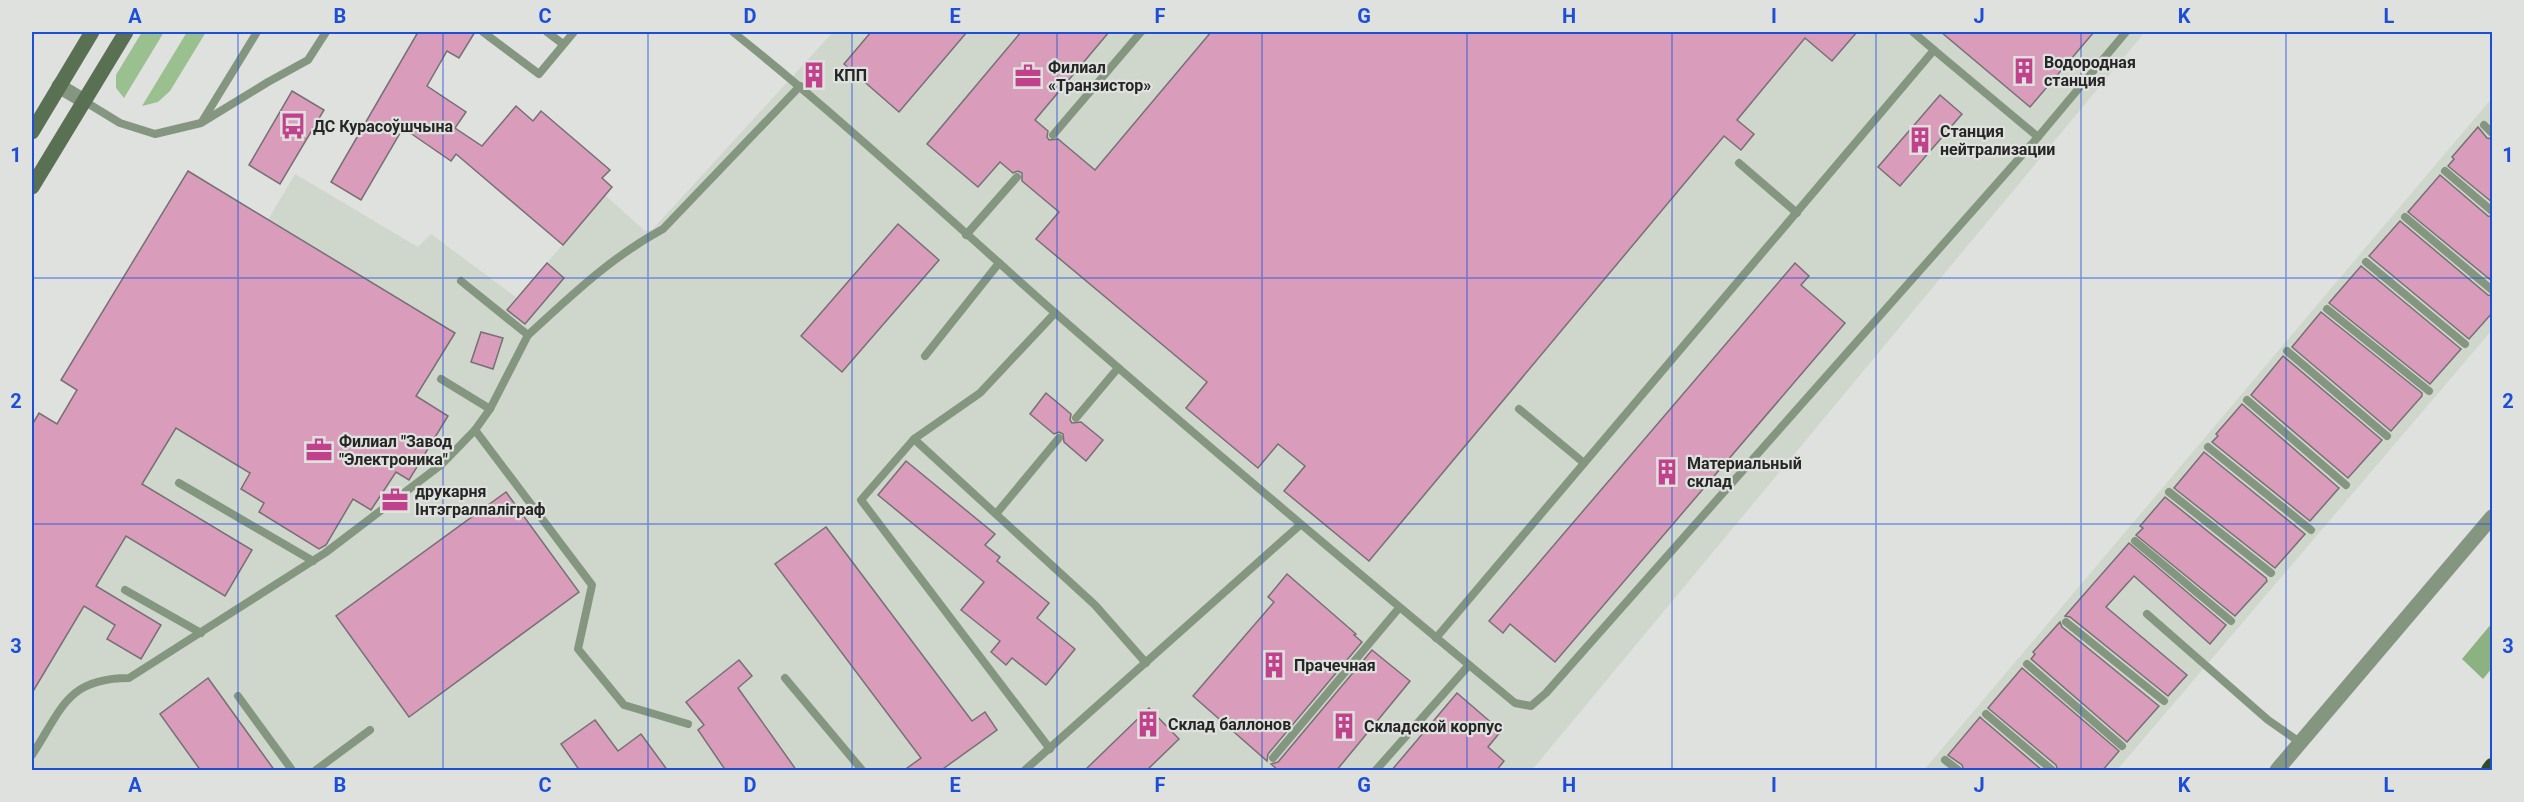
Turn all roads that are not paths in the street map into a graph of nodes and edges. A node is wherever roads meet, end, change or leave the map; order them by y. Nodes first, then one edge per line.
1 (93, 32) edge
2 (126, 32) edge
3 (257, 32) edge
4 (326, 32) edge
5 (483, 32) edge
6 (547, 32) edge
7 (574, 32) edge
8 (733, 32) edge
9 (1141, 32) edge
10 (1913, 32) edge
11 (2126, 32) edge
12 (563, 44) junction
13 (1935, 50) junction
14 (59, 86) junction
15 (800, 86) junction
16 (84, 101) junction
17 (201, 123) junction
18 (2484, 125) dead end
19 (32, 132) edge
20 (2493, 132) edge
21 (1053, 135) dead end
22 (2038, 137) junction
23 (1739, 163) dead end
24 (2445, 171) dead end
25 (1017, 177) dead end
26 (32, 187) edge
27 (2493, 211) edge
28 (1797, 213) junction
29 (2405, 217) dead end
30 (966, 235) junction
31 (2366, 262) dead end
32 (999, 264) junction
33 (462, 281) dead end
34 (2493, 290) edge
35 (2327, 309) dead end
36 (1055, 313) junction
37 (528, 335) junction
38 (2465, 344) dead end
39 (2287, 351) dead end
40 (925, 356) dead end
41 (1119, 368) junction
42 (441, 379) dead end
43 (2429, 391) dead end
44 (2247, 400) dead end
45 (490, 409) junction
46 (1520, 409) dead end
47 (1076, 418) dead end
48 (475, 430) junction
49 (2387, 436) dead end
50 (1059, 438) dead end
51 (914, 439) junction
52 (2208, 447) dead end
53 (1584, 464) junction
54 (179, 483) dead end
55 (2346, 485) dead end
56 (2169, 492) dead end
57 (996, 514) junction
58 (2493, 518) edge
59 (1300, 525) junction
60 (2311, 530) dead end
61 (2135, 541) dead end
62 (313, 561) junction
63 (2271, 573) dead end
64 (125, 590) dead end
65 (1399, 608) junction
66 (2147, 614) dead end
67 (2231, 621) dead end
68 (2067, 622) dead end
69 (201, 633) junction
70 (1436, 638) junction
71 (1146, 663) junction
72 (2027, 664) dead end
73 (1469, 665) junction
74 (785, 678) dead end
75 (238, 696) dead end
76 (2164, 702) dead end
77 (1986, 714) dead end
78 (688, 724) dead end
79 (370, 730) dead end
80 (2301, 742) junction
81 (2122, 746) dead end
82 (1050, 748) junction
83 (32, 755) edge
84 (1273, 758) dead end
85 (1945, 760) dead end
86 (2493, 766) edge
87 (292, 771) edge
88 (316, 771) edge
89 (862, 771) edge
90 (1025, 771) edge
91 (1376, 771) edge
92 (1958, 771) edge
93 (2052, 771) edge
94 (2277, 771) edge
95 (2489, 771) edge

1 - 14 main road
2 - 16 main road
3 - 17 lane
4 - 17 lane
5 - 12 lane
6 - 12 lane
7 - 12 lane
8 - 15 lane
9 - 21 lane
10 - 13 lane
11 - 22 lane
13 - 22 lane
13 - 28 lane
14 - 16 street
14 - 19 main road
15 - 30 lane
15 - 37 lane
16 - 17 lane
16 - 26 main road
18 - 20 lane
22 - 73 lane
23 - 28 lane
24 - 27 lane
25 - 30 lane
28 - 53 lane
29 - 34 lane
30 - 32 lane
31 - 38 lane
32 - 36 lane
32 - 40 lane
33 - 37 lane
35 - 43 lane
36 - 41 lane
36 - 51 lane
37 - 45 lane
39 - 49 lane
41 - 47 lane
41 - 59 lane
42 - 45 lane
44 - 55 lane
45 - 48 lane
46 - 53 lane
48 - 62 lane
48 - 78 lane
50 - 57 lane
51 - 57 lane
51 - 82 lane
52 - 60 lane
53 - 70 lane
54 - 62 lane
56 - 63 lane
57 - 71 lane
58 - 80 street
59 - 65 lane
59 - 71 lane
61 - 67 lane
62 - 69 lane
64 - 69 lane
65 - 70 lane
65 - 84 lane
66 - 80 lane
68 - 76 lane
69 - 83 lane
70 - 73 lane
71 - 82 lane
72 - 81 lane
73 - 91 lane
74 - 89 lane
75 - 87 lane
77 - 93 lane
79 - 88 lane
80 - 94 street
82 - 90 lane
85 - 92 lane
86 - 95 highway

